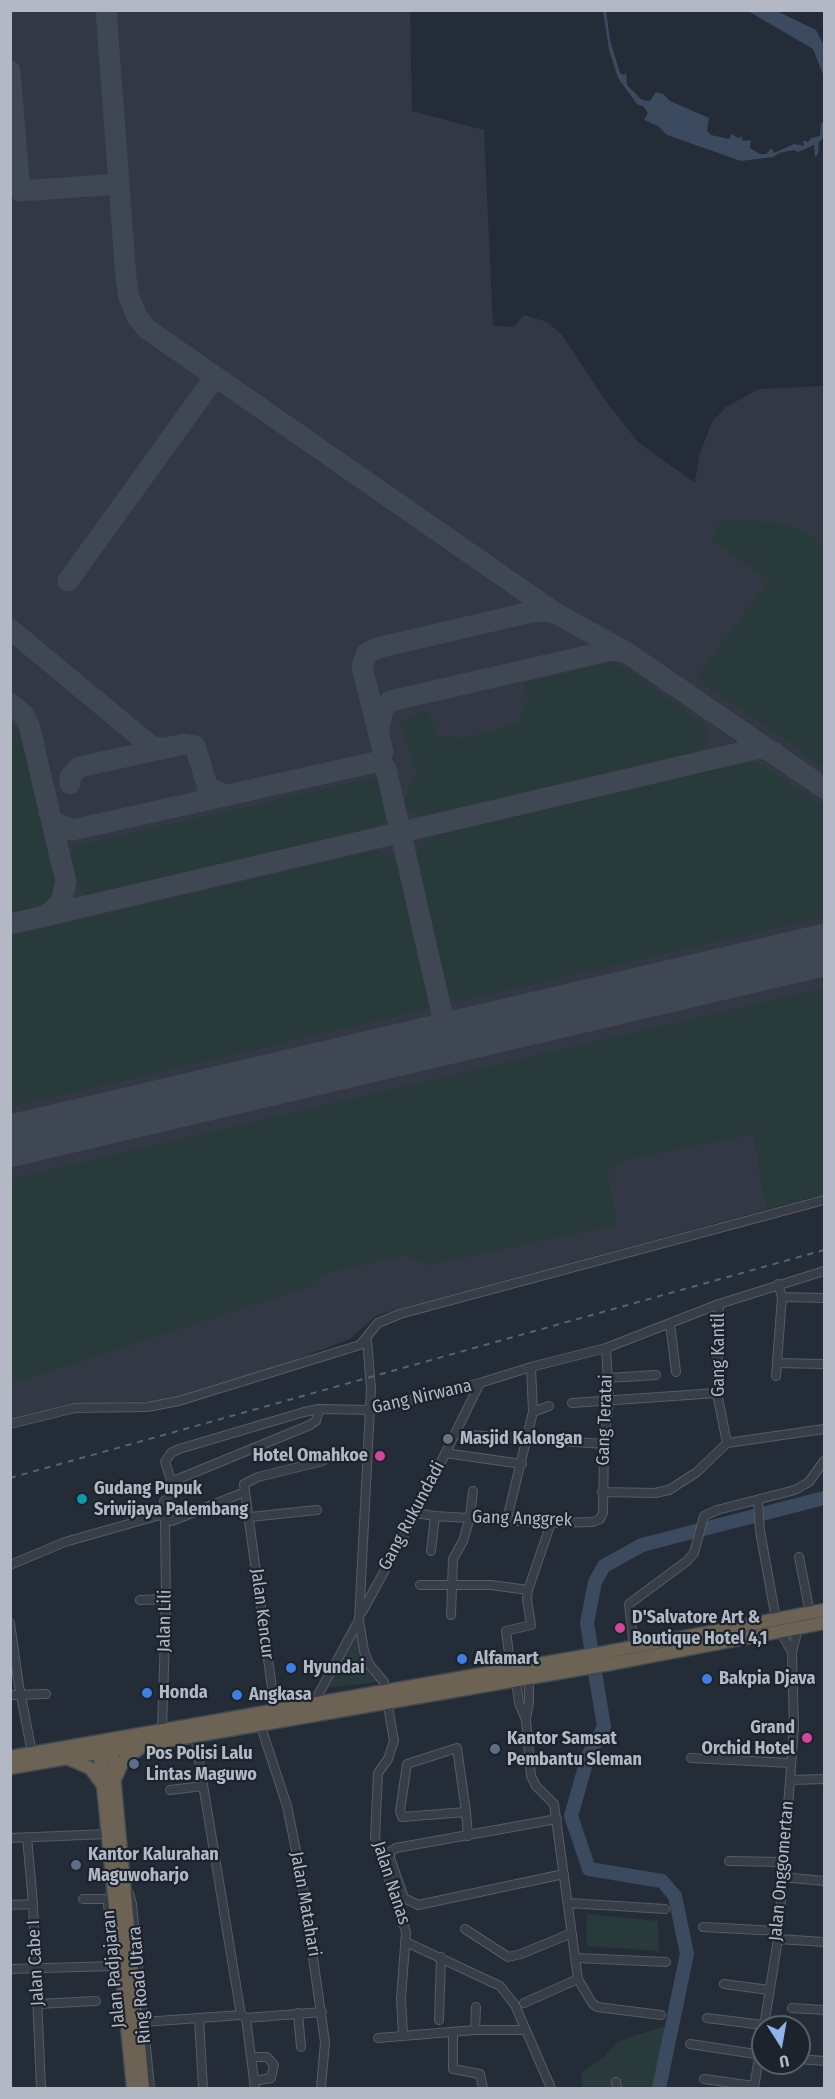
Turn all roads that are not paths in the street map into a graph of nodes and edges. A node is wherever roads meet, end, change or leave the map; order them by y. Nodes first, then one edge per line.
1 (825, 1200) edge
2 (825, 1271) edge
3 (778, 1284) junction
4 (782, 1297) junction
5 (825, 1298) edge
6 (719, 1304) junction
7 (670, 1323) junction
8 (367, 1340) junction
9 (606, 1348) junction
10 (777, 1363) junction
11 (825, 1364) edge
12 (531, 1367) junction
13 (676, 1372) dead end
14 (656, 1376) dead end
15 (776, 1376) dead end
16 (608, 1378) junction
17 (480, 1383) junction
18 (717, 1393) junction
19 (609, 1401) junction
20 (572, 1403) dead end
21 (549, 1406) dead end
22 (320, 1409) junction
23 (370, 1410) junction
24 (533, 1412) junction
25 (10, 1424) edge
26 (825, 1429) edge
27 (455, 1434) junction
28 (527, 1440) junction
29 (727, 1443) junction
30 (604, 1444) junction
31 (446, 1453) junction
32 (323, 1461) dead end
33 (825, 1461) edge
34 (522, 1464) junction
35 (171, 1482) junction
36 (473, 1491) dead end
37 (245, 1492) junction
38 (602, 1492) junction
39 (758, 1501) junction
40 (317, 1510) dead end
41 (416, 1513) junction
42 (435, 1516) junction
43 (250, 1517) junction
44 (470, 1517) junction
45 (166, 1518) junction
46 (507, 1519) junction
47 (551, 1523) junction
48 (431, 1551) dead end
49 (799, 1557) dead end
50 (10, 1565) edge
51 (420, 1586) dead end
52 (451, 1586) junction
53 (528, 1590) junction
54 (166, 1599) junction
55 (140, 1600) dead end
56 (825, 1610) edge
57 (810, 1613) junction
58 (452, 1615) dead end
59 (359, 1618) junction
60 (776, 1619) junction
61 (10, 1623) edge
62 (825, 1623) edge
63 (798, 1628) junction
64 (780, 1631) junction
65 (634, 1647) junction
66 (792, 1652) junction
67 (609, 1658) junction
68 (568, 1665) junction
69 (513, 1674) junction
70 (529, 1677) junction
71 (46, 1694) dead end
72 (10, 1695) edge
73 (20, 1695) junction
74 (386, 1696) junction
75 (313, 1709) junction
76 (275, 1710) junction
77 (526, 1720) junction
78 (260, 1724) junction
79 (162, 1730) junction
80 (195, 1736) junction
81 (143, 1745) junction
82 (105, 1746) junction
83 (32, 1753) junction
84 (10, 1757) edge
85 (63, 1758) junction
86 (691, 1758) dead end
87 (790, 1764) junction
88 (10, 1768) edge
89 (825, 1779) edge
90 (790, 1780) junction
91 (109, 1785) junction
92 (203, 1786) junction
93 (170, 1790) dead end
94 (466, 1812) junction
95 (557, 1819) junction
96 (108, 1834) junction
97 (468, 1836) junction
98 (10, 1838) edge
99 (27, 1838) junction
100 (729, 1861) dead end
101 (784, 1862) junction
102 (117, 1868) junction
103 (564, 1874) junction
104 (783, 1877) junction
105 (825, 1881) edge
106 (118, 1885) junction
107 (83, 1899) dead end
108 (108, 1899) junction
109 (568, 1903) junction
110 (33, 1904) junction
111 (10, 1905) edge
112 (665, 1909) dead end
113 (703, 1927) dead end
114 (465, 1929) dead end
115 (572, 1933) junction
116 (778, 1935) junction
117 (406, 1942) junction
118 (825, 1942) edge
119 (441, 1957) junction
120 (577, 1958) junction
121 (666, 1962) dead end
122 (116, 1966) junction
123 (10, 1969) edge
124 (36, 1969) junction
125 (578, 1979) junction
126 (724, 1984) dead end
127 (769, 1990) junction
128 (96, 2001) dead end
129 (524, 2003) dead end
130 (38, 2004) junction
131 (476, 2007) dead end
132 (792, 2008) dead end
133 (825, 2010) edge
134 (322, 2012) junction
135 (298, 2013) junction
136 (661, 2015) dead end
137 (765, 2015) edge
138 (244, 2016) junction
139 (706, 2018) dead end
140 (199, 2019) junction
141 (439, 2020) dead end
142 (143, 2022) junction
143 (751, 2024) edge
144 (475, 2030) junction
145 (525, 2030) junction
146 (453, 2032) junction
147 (404, 2034) junction
148 (378, 2038) dead end
149 (690, 2044) dead end
150 (301, 2047) dead end
151 (751, 2053) edge
152 (251, 2057) junction
153 (704, 2079) dead end
154 (255, 2085) edge
155 (754, 2087) edge
156 (41, 2088) edge
157 (127, 2088) edge
158 (133, 2088) edge
159 (143, 2088) edge
160 (150, 2088) edge
161 (203, 2088) edge
162 (321, 2088) edge
163 (483, 2088) edge
164 (551, 2088) edge

1 - 8 street
2 - 3 street, Gang Nirwana
3 - 4 street
3 - 6 street, Gang Nirwana
4 - 5 street
4 - 10 street
6 - 7 street, Gang Nirwana
6 - 18 street, Gang Kantil
7 - 9 street, Gang Nirwana
7 - 13 street
8 - 23 street
8 - 25 street
9 - 12 street, Gang Nirwana
9 - 16 street, Gang Teratai
10 - 11 street
10 - 15 street
12 - 17 street, Gang Nirwana
12 - 24 street
14 - 16 street
16 - 19 street, Gang Teratai
17 - 23 street, Gang Nirwana
17 - 27 street, Gang Rukundadi
18 - 19 street
18 - 29 street, Gang Kantil
19 - 20 street
19 - 30 street, Gang Teratai
21 - 24 street
22 - 23 street, Gang Nirwana
22 - 35 street
22 - 35 street, Gang Nirwana
23 - 59 street
24 - 28 street
26 - 29 street
27 - 28 street
27 - 31 street, Gang Rukundadi
28 - 30 street
28 - 34 street
29 - 38 street
30 - 38 street, Gang Teratai
31 - 34 street
31 - 41 street, Gang Rukundadi
32 - 37 street
33 - 39 street
34 - 46 street
35 - 45 street, Gang Nirwana
36 - 44 street
37 - 43 street, Jalan Kencur
37 - 45 street
38 - 47 street, Gang Anggrek
39 - 60 street
39 - 65 street
40 - 43 street
41 - 42 street, Gang Anggrek
41 - 59 street, Gang Rukundadi
42 - 44 street, Gang Anggrek
42 - 48 street
43 - 76 street, Jalan Kencur
44 - 46 street, Gang Anggrek
44 - 52 street
45 - 50 street
45 - 54 street, Jalan Lili
46 - 47 street, Gang Anggrek
47 - 53 street
49 - 57 street
51 - 52 street
52 - 53 street
52 - 58 street
53 - 69 street
54 - 55 street
54 - 79 street, Jalan Lili
56 - 57 highway
57 - 60 highway
59 - 74 street, Jalan Nanas
59 - 75 street, Gang Rukundadi
60 - 65 highway
61 - 73 street
62 - 63 highway
63 - 64 highway
63 - 66 street
64 - 66 street
64 - 67 highway
65 - 67 highway
66 - 87 street, Jalan Onggomertan
67 - 68 highway
68 - 69 highway
68 - 70 highway
69 - 70 highway
69 - 74 highway
69 - 77 street
70 - 77 street
71 - 73 street
72 - 73 street
73 - 83 street
74 - 75 highway
74 - 117 street, Jalan Nanas
75 - 76 highway
75 - 78 highway
76 - 79 highway
77 - 95 street
78 - 80 highway
78 - 134 street, Jalan Matahari
79 - 82 highway
80 - 81 highway
80 - 92 street
81 - 82 highway
81 - 91 highway
82 - 83 highway
82 - 85 highway
82 - 91 highway, Jalan Padjajaran
83 - 84 highway
85 - 88 highway
85 - 91 highway
86 - 87 street
87 - 90 street, Jalan Onggomertan
89 - 90 street
90 - 101 street, Jalan Onggomertan
91 - 96 highway, Jalan Padjajaran
91 - 102 highway, Jalan Padjajaran
92 - 93 street
92 - 138 street
94 - 94 street
94 - 97 street
95 - 97 street
95 - 103 street
96 - 99 street
96 - 102 highway, Jalan Padjajaran
97 - 103 street
98 - 99 street
99 - 110 street, Jalan Cabe I
100 - 101 street
101 - 104 street, Jalan Onggomertan
102 - 106 highway, Jalan Padjajaran
103 - 109 street
104 - 105 street
104 - 116 street, Jalan Onggomertan
106 - 108 street, Ring Road Utara
106 - 142 street, Ring Road Utara
106 - 158 highway, Jalan Padjajaran
106 - 159 highway, Jalan Padjajaran
107 - 108 street
108 - 122 street, Ring Road Utara
109 - 112 street
109 - 115 street
110 - 111 street
110 - 124 street, Jalan Cabe I
113 - 116 street
114 - 115 street
115 - 120 street
116 - 118 street
116 - 127 street, Jalan Onggomertan
117 - 119 street
117 - 147 street, Jalan Nanas
119 - 141 street
119 - 145 street
120 - 121 street
120 - 125 street
122 - 124 street
122 - 157 street, Ring Road Utara
123 - 124 street
124 - 130 street, Jalan Cabe I
125 - 129 street
125 - 136 street
126 - 127 street
127 - 137 street, Jalan Onggomertan
128 - 130 street
130 - 156 street, Jalan Cabe I
131 - 144 street
132 - 133 street
134 - 135 street
134 - 162 street, Jalan Matahari
135 - 138 street
135 - 150 street
138 - 140 street
138 - 152 street
139 - 143 street
140 - 142 street
140 - 161 street
142 - 160 street, Ring Road Utara
144 - 145 street
144 - 146 street
145 - 164 street
146 - 147 street
146 - 163 street
147 - 148 street
149 - 151 street
152 - 154 street
152 - 154 street
153 - 155 street

